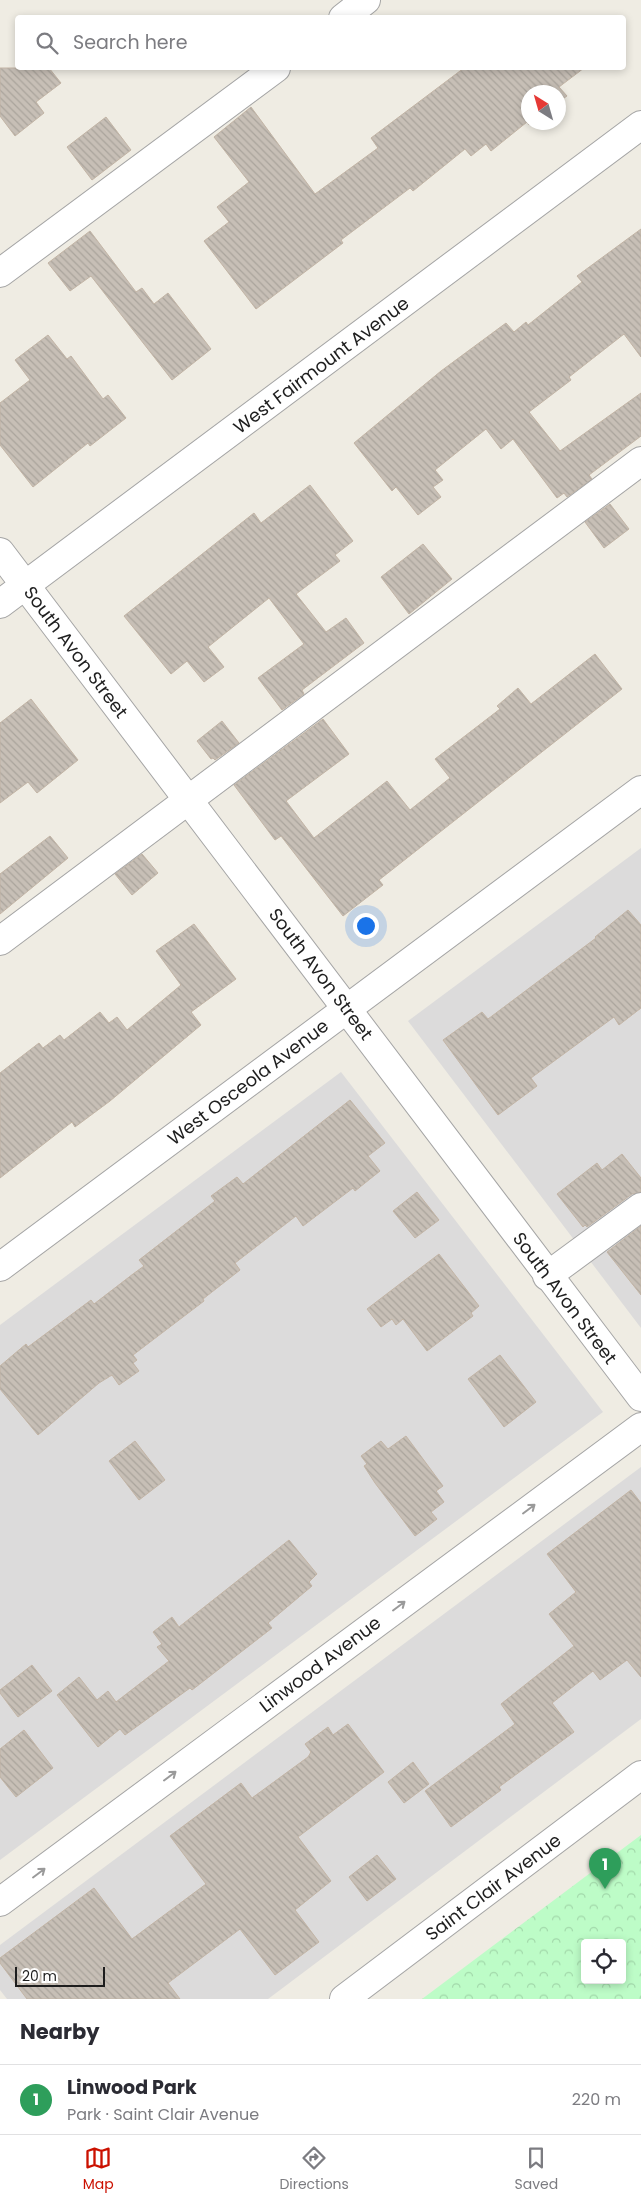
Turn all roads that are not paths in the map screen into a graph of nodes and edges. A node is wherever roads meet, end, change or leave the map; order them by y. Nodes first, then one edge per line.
1 (366, 0) edge
2 (347, 15) edge
3 (273, 70) edge
4 (641, 125) edge
5 (0, 273) edge
6 (641, 461) edge
7 (0, 552) edge
8 (25, 585) junction
9 (0, 604) edge
10 (641, 790) edge
11 (188, 800) junction
12 (0, 941) edge
13 (347, 1008) junction
14 (641, 1206) edge
15 (0, 1267) edge
16 (547, 1276) junction
17 (641, 1397) edge
18 (641, 1427) edge
19 (641, 1775) edge
20 (0, 1902) edge
21 (344, 1999) edge

1 - 2 street
3 - 5 street
4 - 8 street, West Fairmount Avenue
6 - 11 street
7 - 8 street, South Avon Street
8 - 9 street, West Fairmount Avenue
8 - 11 street, South Avon Street
10 - 13 street, West Osceola Avenue
11 - 12 street
11 - 13 street, South Avon Street
13 - 15 street, West Osceola Avenue
13 - 16 street, South Avon Street
14 - 16 street
16 - 17 street, South Avon Street
20 -> 18 street, Linwood Avenue
19 - 21 street, Saint Clair Avenue

